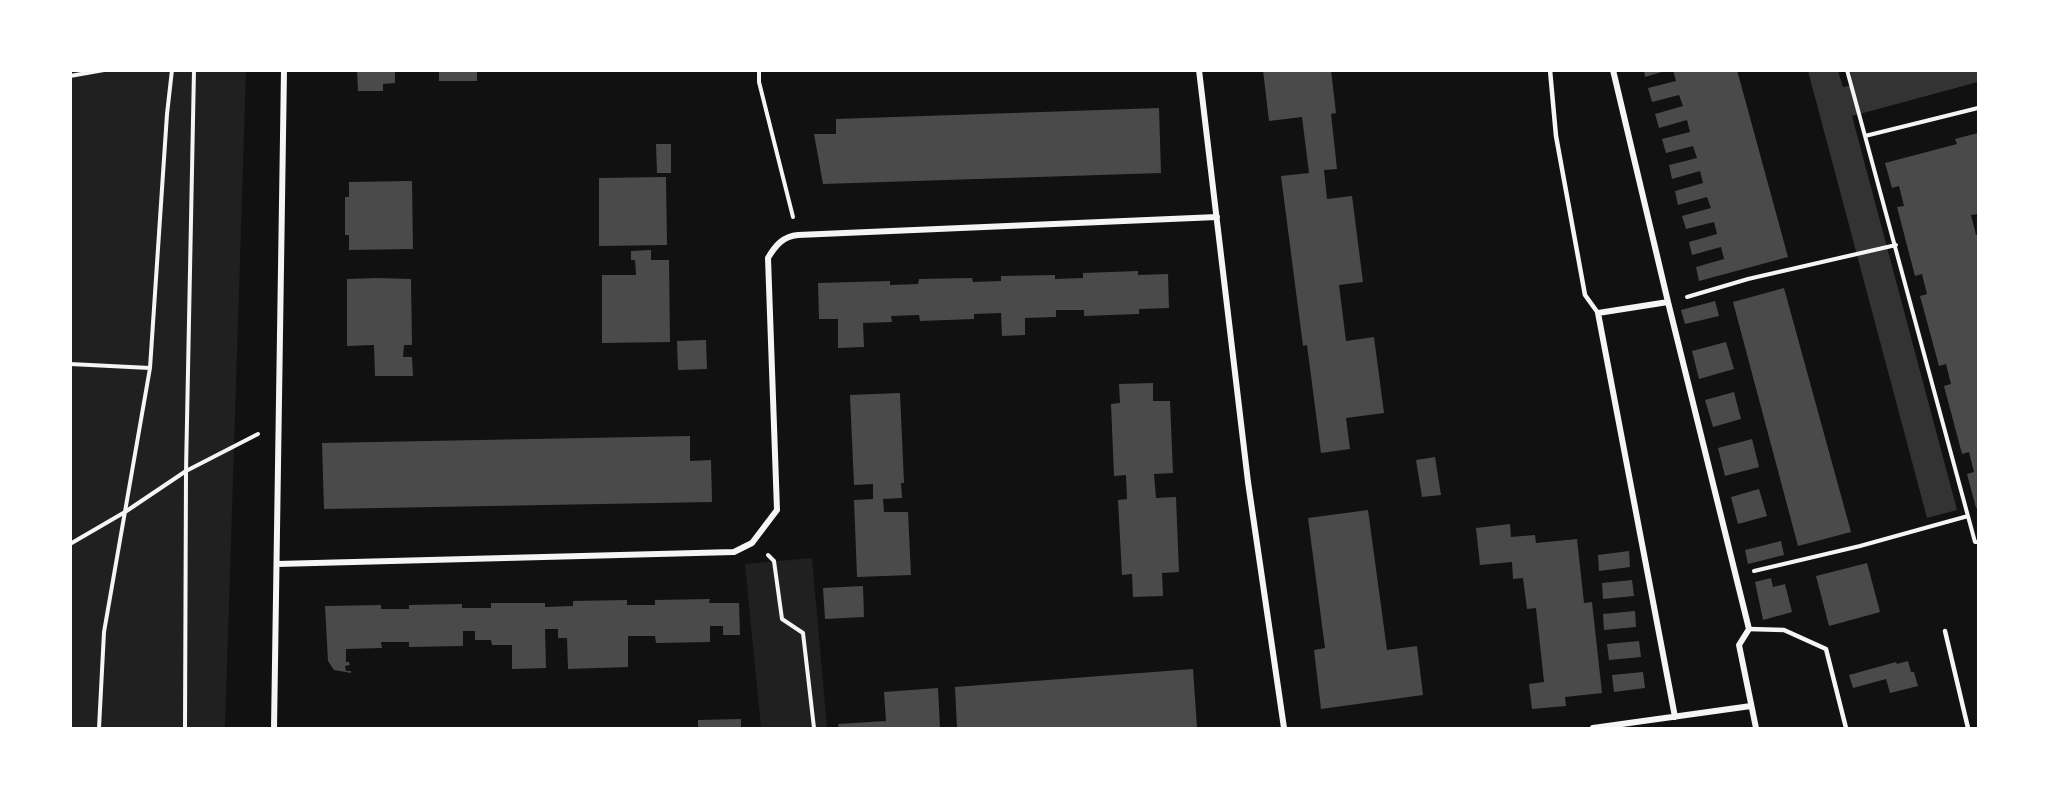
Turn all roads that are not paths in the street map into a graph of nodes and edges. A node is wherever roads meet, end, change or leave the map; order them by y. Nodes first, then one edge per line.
1 (284, 70) edge
2 (1199, 70) edge
3 (1550, 70) edge
4 (1613, 70) edge
5 (1217, 218) junction
6 (1668, 302) junction
7 (1598, 313) junction
8 (277, 564) junction
9 (1749, 629) junction
10 (1945, 631) dead end
11 (1751, 705) junction
12 (1675, 717) junction
13 (274, 729) edge
14 (1284, 729) edge
15 (1593, 729) edge
16 (1756, 729) edge
17 (1846, 729) edge
18 (1968, 729) edge

1 - 8 street
2 - 5 street
3 - 7 lane
4 - 6 street
5 - 8 street
5 - 14 street
6 - 7 street
6 - 9 street
7 - 12 street
8 - 13 street
9 - 11 street
9 - 17 lane
10 - 18 lane
11 - 12 street
11 - 16 street
12 - 15 street

